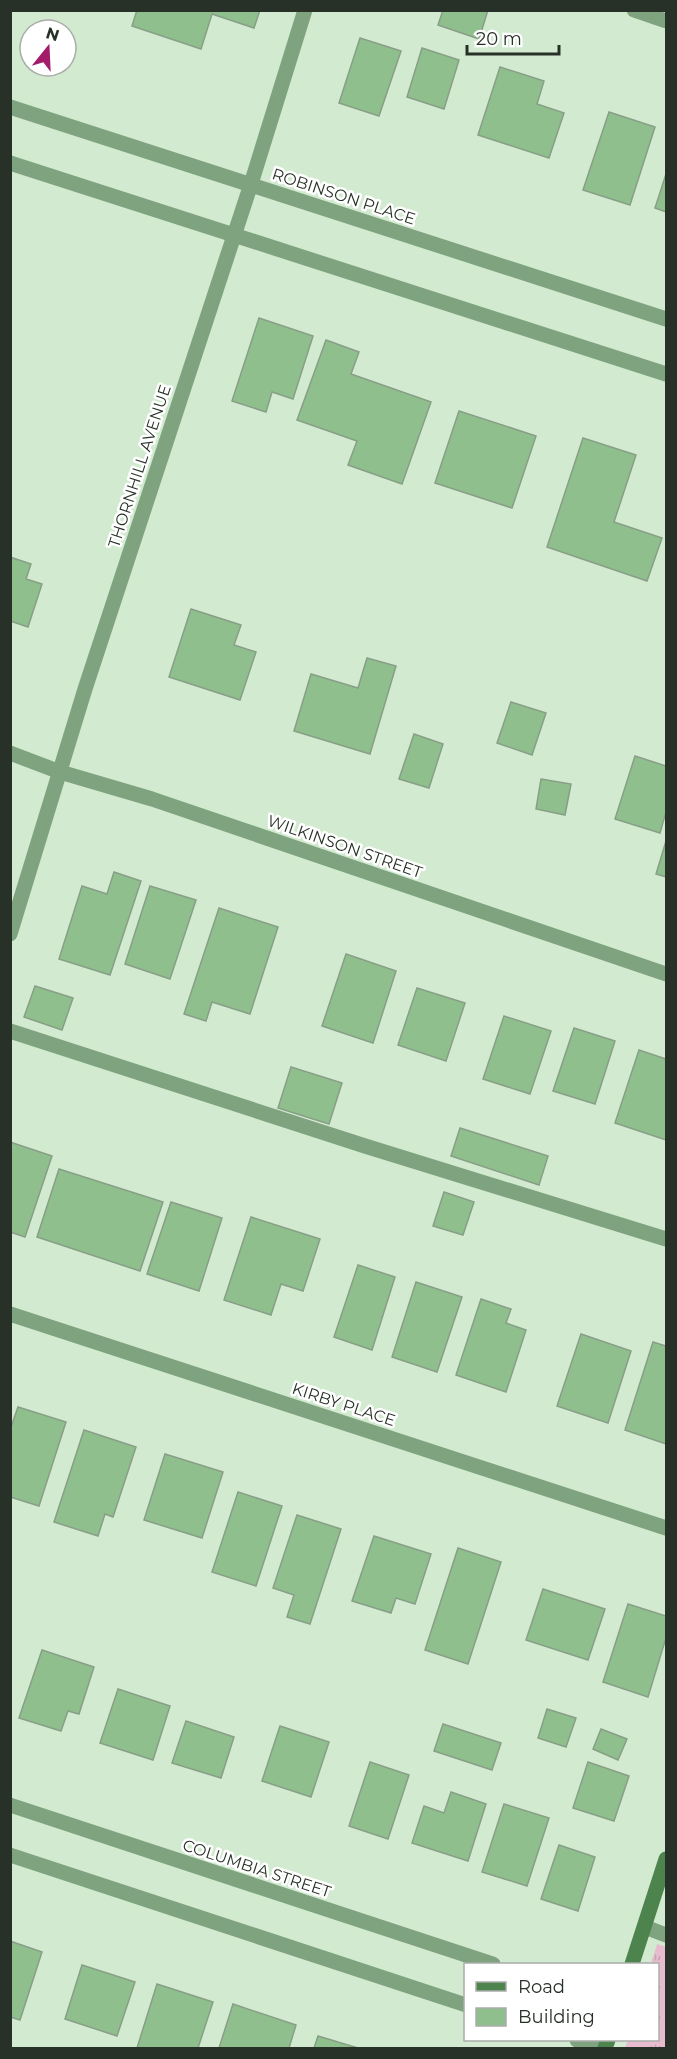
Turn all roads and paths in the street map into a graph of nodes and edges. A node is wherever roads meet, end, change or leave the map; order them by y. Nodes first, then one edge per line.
1 (305, 10) edge
2 (634, 10) edge
3 (666, 21) edge
4 (10, 107) edge
5 (10, 163) edge
6 (251, 184) junction
7 (234, 236) junction
8 (666, 319) edge
9 (666, 374) edge
10 (10, 753) edge
11 (60, 772) junction
12 (10, 933) edge
13 (666, 975) edge
14 (10, 1031) edge
15 (666, 1239) edge
16 (10, 1314) edge
17 (666, 1528) edge
18 (10, 1805) edge
19 (10, 1856) edge
20 (666, 1859) edge
21 (645, 1927) junction
22 (666, 1935) edge
23 (487, 1963) edge
24 (633, 1963) edge
25 (464, 2005) edge
26 (583, 2041) edge
27 (606, 2045) edge

1 - 6 street, THORNHILL AVENUE
2 - 3 street
4 - 6 street, ROBINSON PLACE
5 - 7 street
6 - 7 street, THORNHILL AVENUE
6 - 8 street, ROBINSON PLACE
7 - 9 street
7 - 11 street, THORNHILL AVENUE
10 - 11 street, WILKINSON STREET
11 - 12 street, THORNHILL AVENUE
11 - 13 street, WILKINSON STREET
14 - 15 street
16 - 17 street, KIRBY PLACE
18 - 23 street, COLUMBIA STREET
19 - 25 street
20 - 21 main road
21 - 22 street
21 - 24 main road
26 - 27 street

